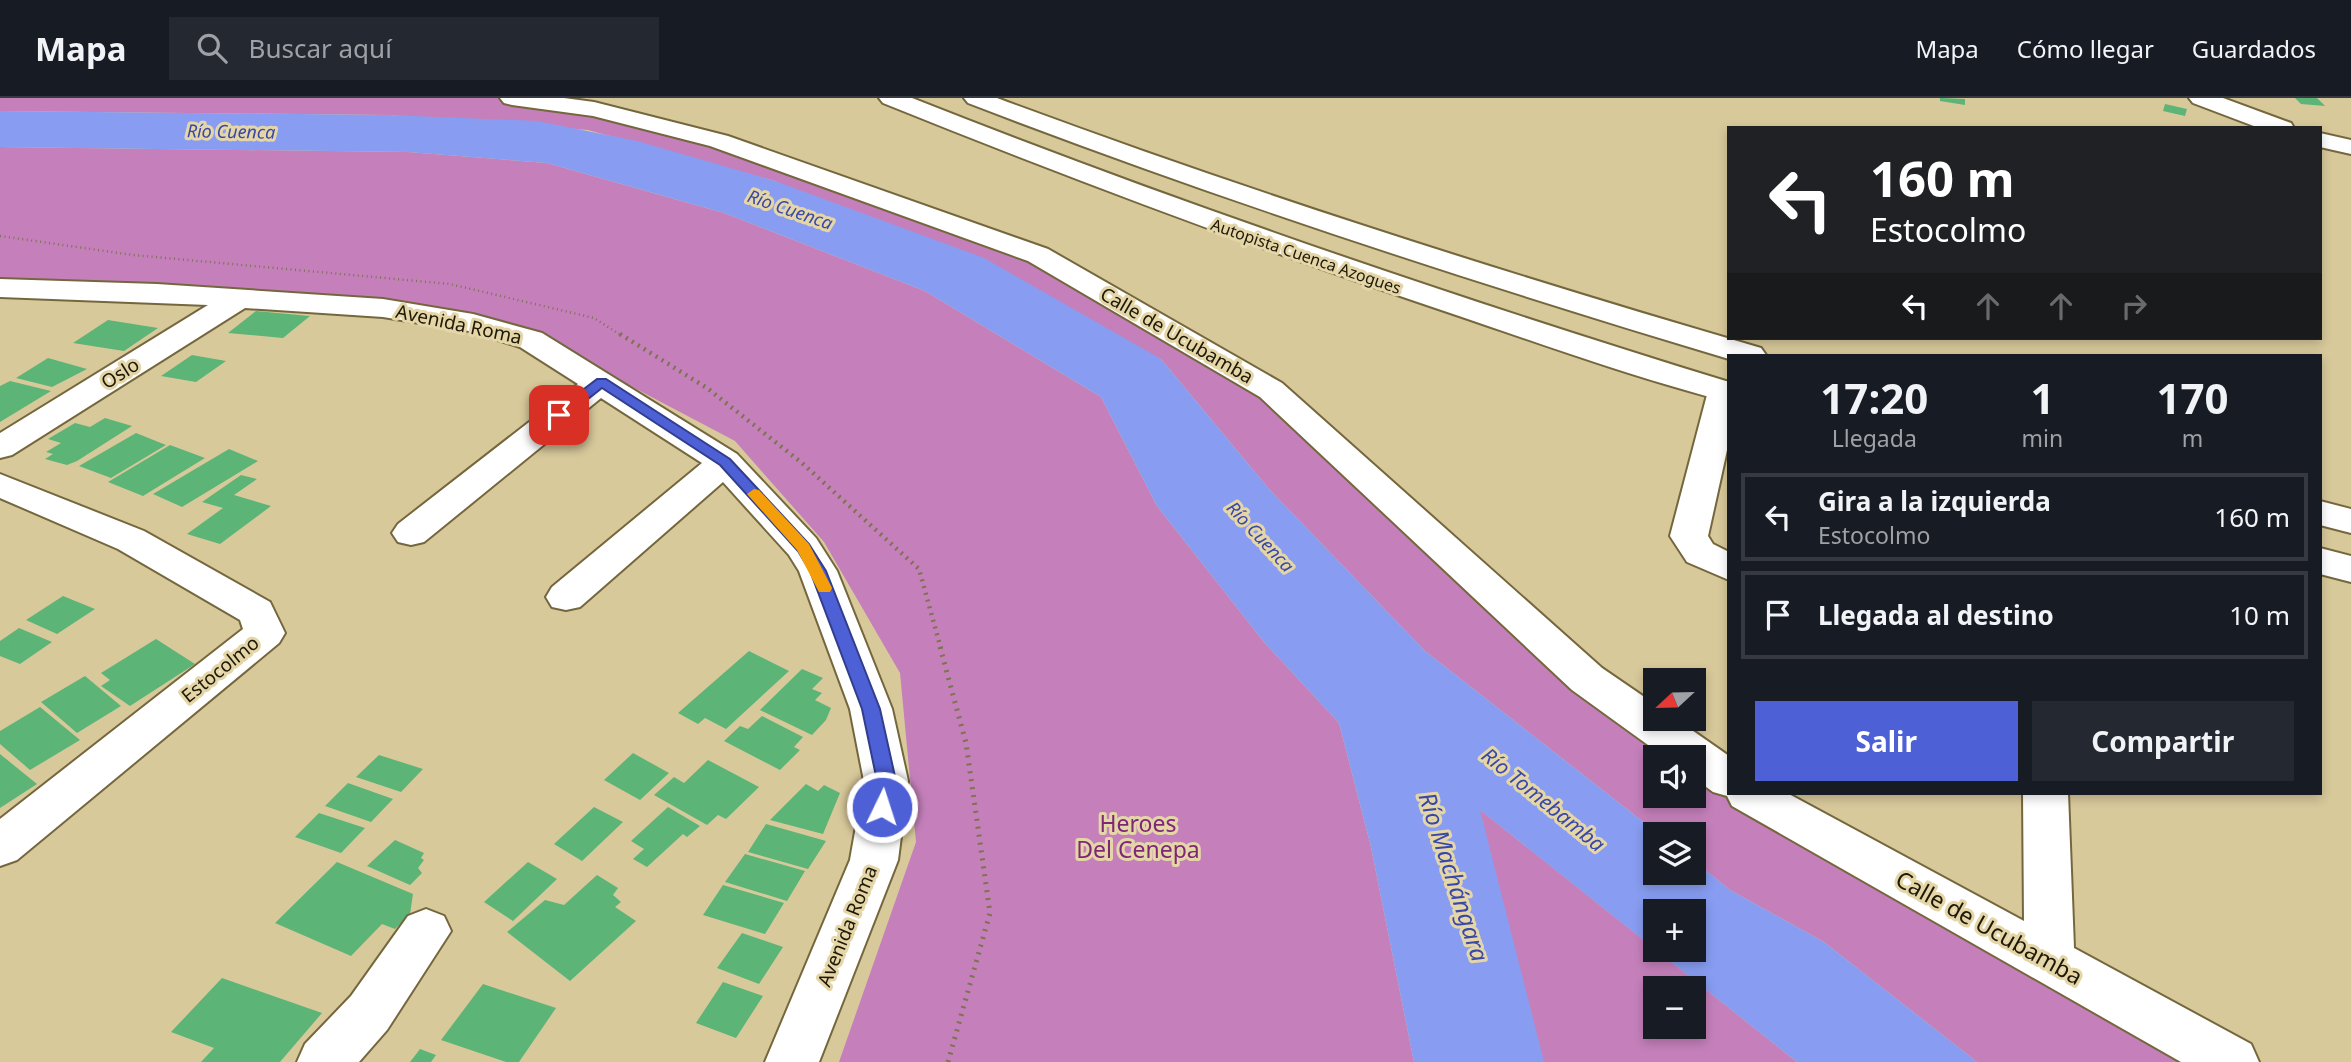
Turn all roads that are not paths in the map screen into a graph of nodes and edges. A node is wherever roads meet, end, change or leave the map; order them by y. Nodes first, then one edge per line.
1 (512, 98) edge
2 (891, 98) edge
3 (976, 98) edge
4 (2201, 98) edge
5 (2277, 126) edge
6 (2322, 140) edge
7 (2351, 147) edge
8 (0, 288) edge
9 (240, 298) junction
10 (1747, 354) edge
11 (601, 382) junction
12 (1726, 391) edge
13 (0, 448) edge
14 (725, 462) junction
15 (0, 485) edge
16 (2322, 514) edge
17 (2351, 521) edge
18 (411, 533) dead end
19 (2322, 562) edge
20 (1727, 566) edge
21 (2351, 569) edge
22 (566, 597) dead end
23 (1727, 778) edge
24 (1752, 795) edge
25 (2046, 795) edge
26 (0, 846) edge
27 (426, 932) dead end
28 (2049, 961) junction
29 (324, 1062) edge
30 (792, 1062) edge
31 (2232, 1062) edge

1 - 23 main road, Calle de Ucubamba
2 - 12 main road, Autopista Cuenca Azogues
3 - 10 main road, Autopista Cuenca Azogues
4 - 5 main road
6 - 7 main road
8 - 9 main road, Avenida Roma
9 - 11 main road, Avenida Roma
9 - 13 main road, Oslo
11 - 14 main road, Avenida Roma
11 - 18 main road
12 - 20 main road
14 - 22 main road
14 - 30 main road, Avenida Roma
15 - 26 main road, Estocolmo
16 - 17 main road
19 - 21 main road
24 - 28 main road, Calle de Ucubamba
25 - 28 main road
27 - 29 main road
28 - 31 main road, Calle de Ucubamba

